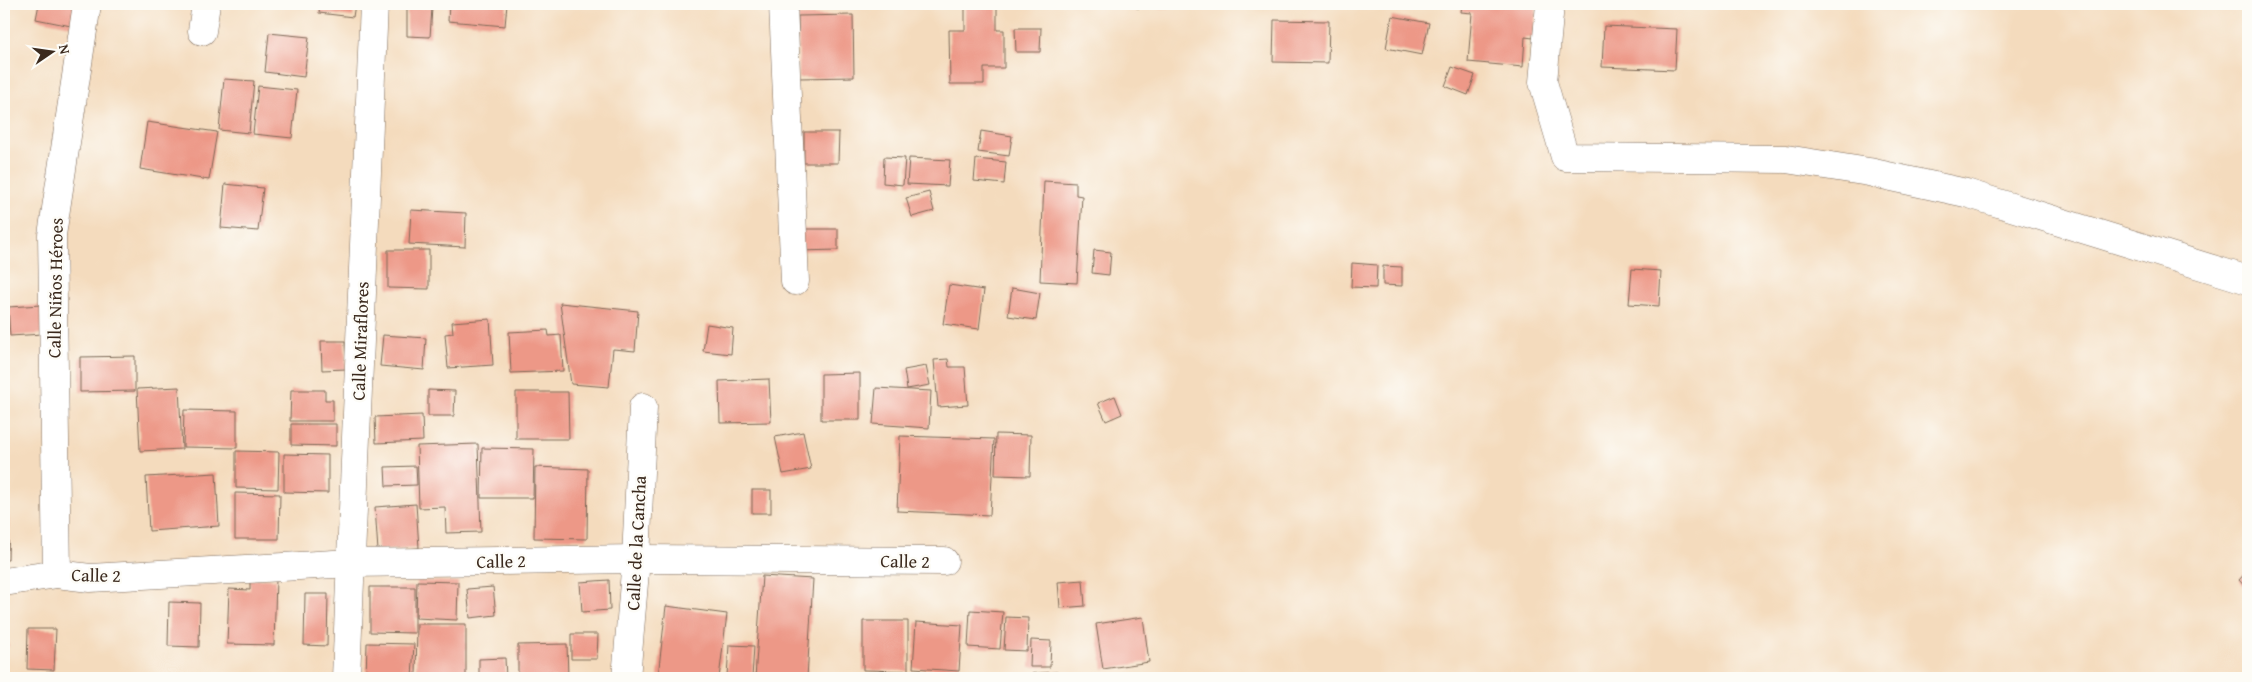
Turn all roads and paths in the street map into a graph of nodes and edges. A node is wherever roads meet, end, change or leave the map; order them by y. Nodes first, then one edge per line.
1 (87, 4) edge
2 (206, 4) edge
3 (374, 4) edge
4 (782, 4) edge
5 (1550, 4) edge
6 (202, 31) dead end
7 (2248, 280) edge
8 (795, 281) dead end
9 (643, 407) dead end
10 (636, 559) junction
11 (944, 562) dead end
12 (351, 563) junction
13 (57, 574) junction
14 (4, 582) edge
15 (346, 678) edge
16 (626, 678) edge

1 - 13 street, Calle Niños Héroes
2 - 6 street
3 - 12 street, Calle Miraflores
4 - 8 street
5 - 7 street
9 - 10 street, Calle de la Cancha
10 - 11 street, Calle 2
10 - 12 street, Calle 2
10 - 16 street, Calle de la Cancha
12 - 13 street, Calle 2
12 - 15 street, Calle Miraflores
13 - 14 street, Calle 2

